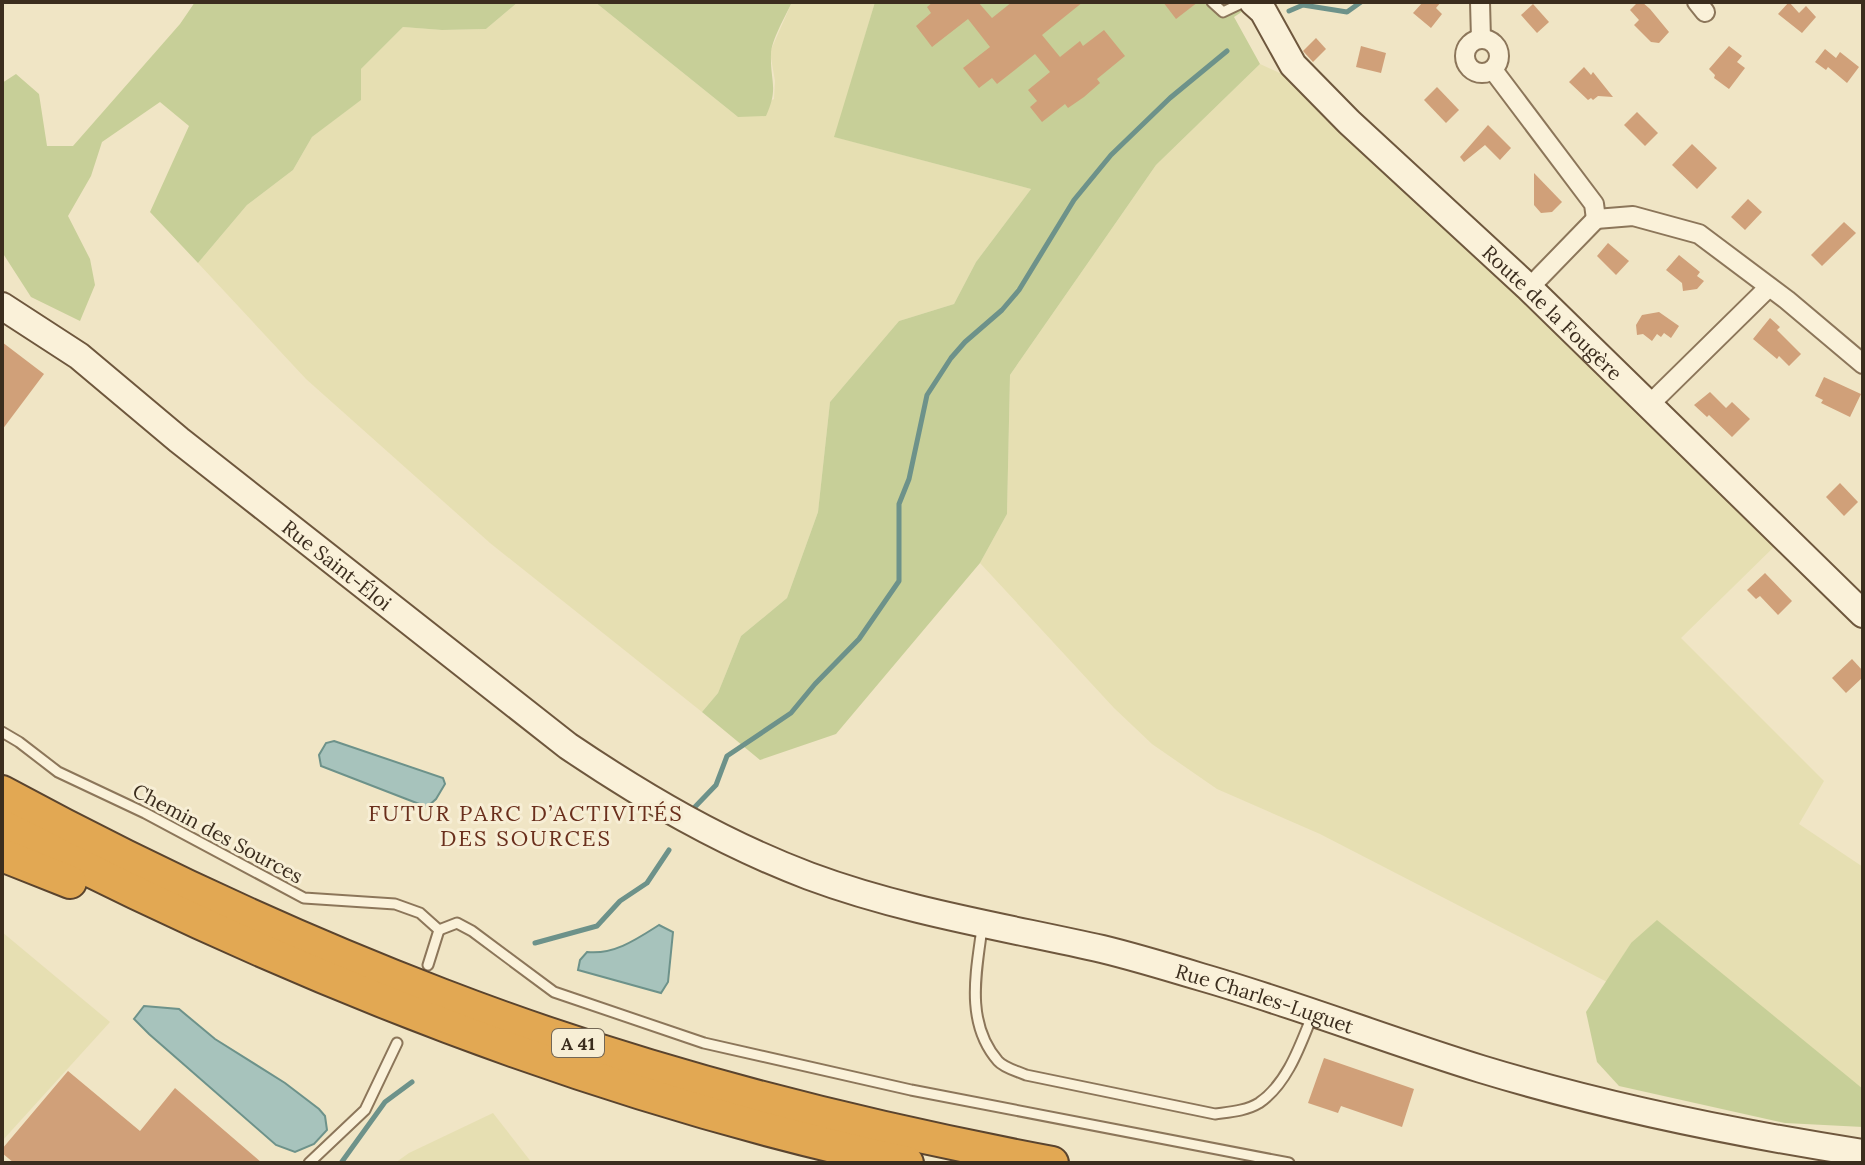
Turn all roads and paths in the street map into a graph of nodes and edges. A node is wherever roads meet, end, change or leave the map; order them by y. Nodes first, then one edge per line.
1 (1212, 2) edge
2 (1244, 2) edge
3 (1253, 2) edge
4 (1480, 2) edge
5 (1481, 39) junction
6 (1493, 70) junction
7 (1596, 219) junction
8 (1769, 287) junction
9 (1529, 288) junction
10 (2, 306) edge
11 (1863, 364) edge
12 (1648, 406) junction
13 (1863, 614) edge
14 (2, 732) edge
15 (2, 792) edge
16 (676, 816) joint
17 (2, 826) edge
18 (2, 855) edge
19 (983, 924) junction
20 (439, 930) junction
21 (233, 939) junction
22 (428, 965) dead end
23 (1313, 1013) junction
24 (397, 1043) dead end
25 (1863, 1153) edge
26 (309, 1163) edge
27 (907, 1163) edge
28 (1052, 1163) edge
29 (1289, 1163) edge

1 - 2 lane
3 - 9 main road, Route de la Fougère
4 - 5 street
5 - 6 street
5 - 6 street
6 - 7 street
7 - 8 street
7 - 9 street
8 - 11 street
8 - 12 street
9 - 12 main road, Route de la Fougère
10 - 16 main road, Rue Saint-Éloi
12 - 13 main road, Route de la Fougère
14 - 20 lane, Chemin des Sources
15 - 28 highway, A 41
16 - 19 main road, Rue Charles-Luguet
17 - 21 highway, A 41
18 - 21 highway
19 - 23 main road, Rue Charles-Luguet
19 - 23 lane
20 - 22 lane
20 - 29 lane
21 - 27 highway, A 41
23 - 25 main road, Rue Charles-Luguet
24 - 26 lane

